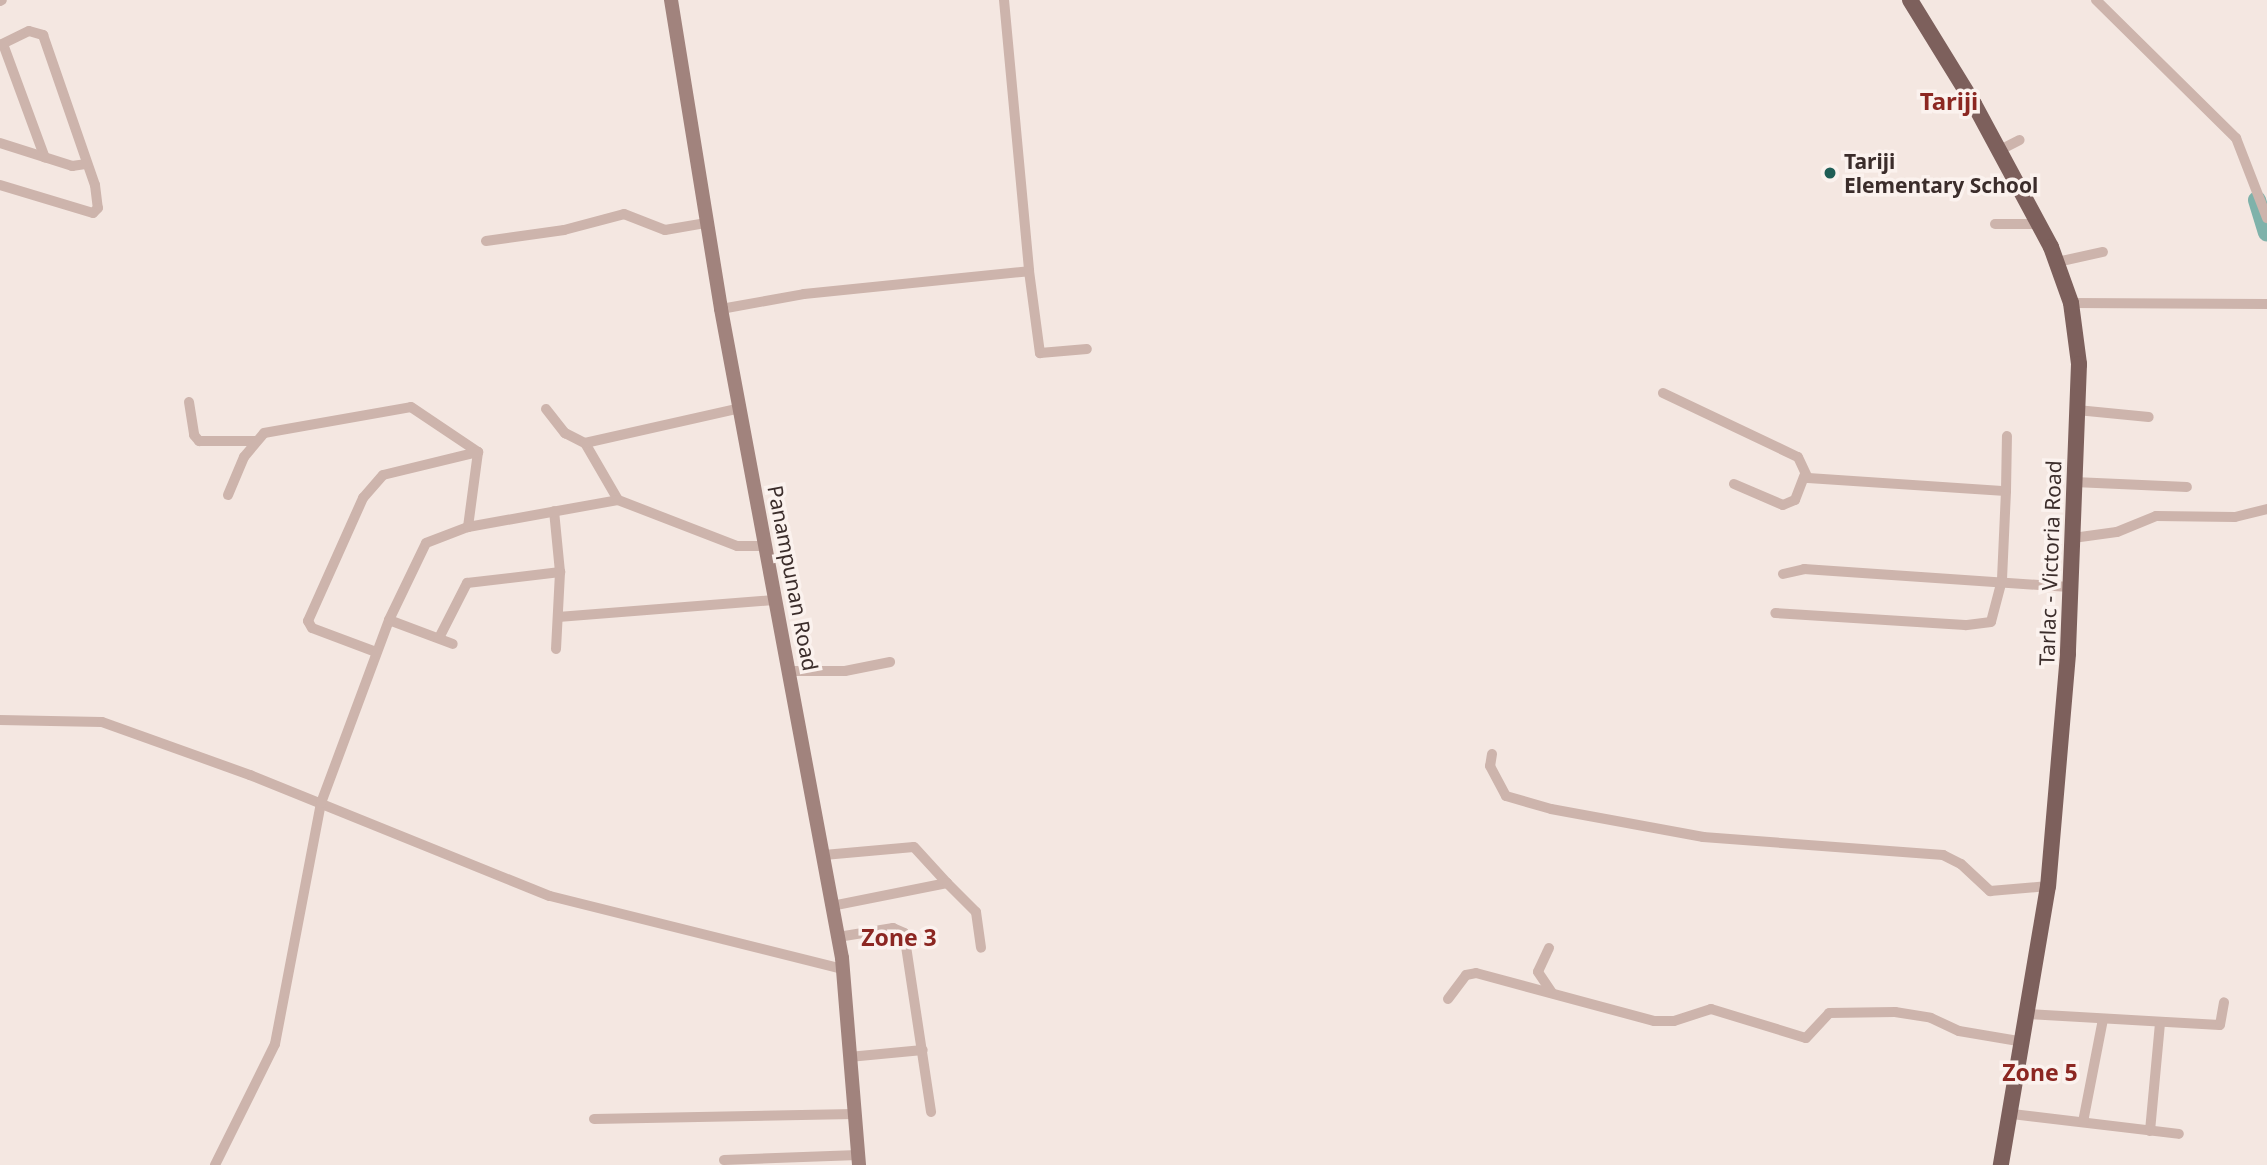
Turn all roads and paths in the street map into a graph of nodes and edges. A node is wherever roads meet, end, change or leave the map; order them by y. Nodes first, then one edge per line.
1 (671, 0) edge
2 (1004, 0) edge
3 (1910, 0) edge
4 (2096, 0) edge
5 (2, 45) edge
6 (2020, 140) dead end
7 (0, 143) edge
8 (2000, 150) junction
9 (46, 158) junction
10 (87, 164) junction
11 (0, 185) edge
12 (2267, 218) edge
13 (706, 223) junction
14 (1995, 224) dead end
15 (2039, 224) junction
16 (486, 240) dead end
17 (2103, 252) dead end
18 (2057, 262) junction
19 (1029, 271) junction
20 (2071, 303) junction
21 (2267, 304) edge
22 (721, 309) junction
23 (1087, 349) dead end
24 (1663, 393) dead end
25 (189, 402) dead end
26 (740, 408) junction
27 (546, 409) dead end
28 (2077, 410) junction
29 (2149, 417) dead end
30 (2007, 436) dead end
31 (256, 441) junction
32 (585, 443) junction
33 (478, 452) junction
34 (1804, 476) junction
35 (2074, 482) junction
36 (1734, 484) dead end
37 (2187, 487) dead end
38 (2006, 491) junction
39 (228, 495) dead end
40 (618, 500) junction
41 (2267, 509) edge
42 (554, 511) junction
43 (468, 527) junction
44 (2073, 538) junction
45 (766, 546) junction
46 (560, 572) junction
47 (1783, 574) dead end
48 (2002, 580) junction
49 (2069, 587) junction
50 (776, 600) junction
51 (1775, 613) dead end
52 (558, 617) junction
53 (389, 620) junction
54 (439, 638) junction
55 (453, 643) dead end
56 (556, 649) dead end
57 (376, 652) junction
58 (890, 662) dead end
59 (789, 671) junction
60 (0, 720) edge
61 (1492, 754) dead end
62 (321, 803) junction
63 (824, 855) junction
64 (947, 883) junction
65 (2048, 886) junction
66 (832, 906) junction
67 (838, 937) junction
68 (981, 948) dead end
69 (1549, 948) dead end
70 (843, 969) junction
71 (1552, 994) junction
72 (1448, 999) dead end
73 (2224, 1002) dead end
74 (2027, 1014) junction
75 (2103, 1019) junction
76 (2160, 1024) junction
77 (2024, 1042) junction
78 (923, 1050) junction
79 (849, 1057) junction
80 (930, 1112) dead end
81 (854, 1114) junction
82 (2012, 1114) junction
83 (594, 1119) dead end
84 (2083, 1122) junction
85 (2150, 1131) junction
86 (2179, 1134) dead end
87 (724, 1160) dead end
88 (859, 1160) edge
89 (215, 1165) edge
90 (2001, 1165) edge

1 - 13 street, Panampunan Road
2 - 19 street
3 - 8 main road, Tarlac - Victoria Road
4 - 12 street
5 - 9 street
5 - 10 street
6 - 8 street
7 - 9 street
8 - 15 main road, Tarlac - Victoria Road
9 - 10 street
10 - 11 street
13 - 16 street
13 - 22 street, Panampunan Road
14 - 15 street
15 - 18 main road, Tarlac - Victoria Road
17 - 18 street
18 - 20 main road, Tarlac - Victoria Road
19 - 22 street
19 - 23 street
20 - 21 street
20 - 28 main road, Tarlac - Victoria Road
22 - 26 street, Panampunan Road
24 - 34 street
25 - 31 street
26 - 32 street
26 - 45 street, Panampunan Road
27 - 32 street
28 - 29 street
28 - 35 main road, Tarlac - Victoria Road
30 - 38 street
31 - 33 street
31 - 39 street
32 - 40 street
33 - 43 street
33 - 57 street
34 - 36 street
34 - 38 street
35 - 37 street
35 - 44 main road, Tarlac - Victoria Road
38 - 48 street
40 - 42 street
40 - 45 street
41 - 44 street
42 - 43 street
42 - 46 street
43 - 53 street
44 - 49 main road, Tarlac - Victoria Road
45 - 50 street, Panampunan Road
46 - 52 street
46 - 54 street
47 - 48 street
48 - 49 street
48 - 51 street
49 - 65 main road, Tarlac - Victoria Road
50 - 52 street
50 - 59 street, Panampunan Road
52 - 56 street
53 - 54 street
53 - 57 street
54 - 55 street
57 - 62 street
58 - 59 street
59 - 63 street, Panampunan Road
60 - 62 street
61 - 65 street
62 - 70 street
62 - 89 street
63 - 64 street
63 - 66 street, Panampunan Road
64 - 66 street
64 - 68 street
65 - 74 main road, Tarlac - Victoria Road
66 - 67 street, Panampunan Road
67 - 70 street, Panampunan Road
67 - 78 street
69 - 71 street
70 - 79 street, Panampunan Road
71 - 72 street
71 - 77 street
73 - 76 street
74 - 75 street
74 - 77 main road, Tarlac - Victoria Road
75 - 76 street
75 - 84 street
76 - 85 street
77 - 82 main road, Tarlac - Victoria Road
78 - 79 street
78 - 80 street
79 - 81 street, Panampunan Road
81 - 83 street
81 - 88 street, Panampunan Road
82 - 84 street
82 - 90 main road, Tarlac - Victoria Road
84 - 85 street
85 - 86 street
87 - 88 street

